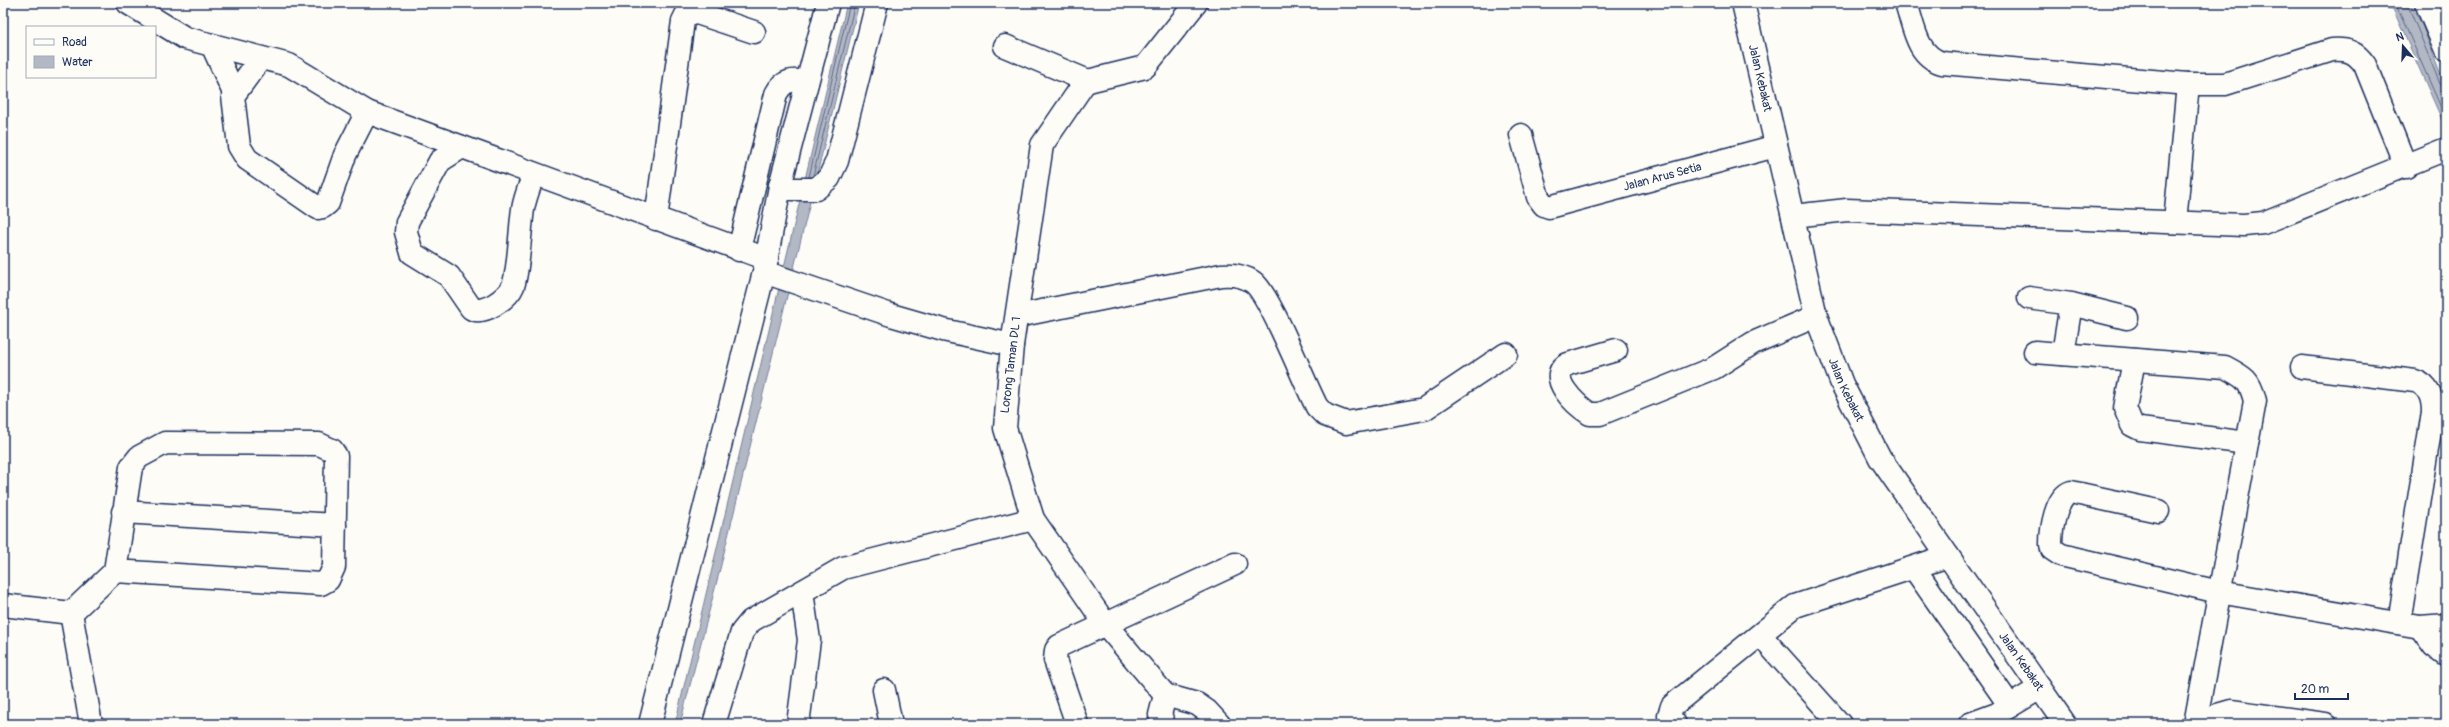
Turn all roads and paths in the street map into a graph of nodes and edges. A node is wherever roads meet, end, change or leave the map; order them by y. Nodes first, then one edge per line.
1 (128, 3) edge
2 (828, 3) edge
3 (877, 3) edge
4 (1196, 3) edge
5 (1743, 3) edge
6 (1906, 3) edge
7 (2426, 3) edge
8 (754, 32) dead end
9 (212, 45) junction
10 (1005, 46) dead end
11 (2446, 50) edge
12 (261, 58) junction
13 (1088, 81) junction
14 (807, 82) junction
15 (2188, 84) junction
16 (234, 93) junction
17 (367, 112) junction
18 (1521, 135) dead end
19 (1776, 146) junction
20 (462, 147) junction
21 (2446, 149) edge
22 (761, 151) junction
23 (787, 158) junction
24 (2406, 167) junction
25 (534, 174) junction
26 (784, 187) junction
27 (1793, 216) junction
28 (656, 219) junction
29 (2175, 222) junction
30 (739, 250) junction
31 (769, 269) junction
32 (2029, 298) dead end
33 (2071, 304) junction
34 (1016, 316) junction
35 (1816, 316) junction
36 (2126, 318) dead end
37 (1012, 345) junction
38 (1616, 350) dead end
39 (2035, 352) dead end
40 (1506, 354) dead end
41 (2063, 354) junction
42 (2134, 360) junction
43 (2302, 368) dead end
44 (2248, 443) junction
45 (2158, 511) dead end
46 (123, 512) junction
47 (1033, 519) junction
48 (335, 525) junction
49 (1948, 556) junction
50 (1235, 564) dead end
51 (1914, 568) junction
52 (115, 571) junction
53 (802, 592) junction
54 (2219, 592) junction
55 (3, 605) edge
56 (71, 613) junction
57 (2400, 623) junction
58 (1106, 625) junction
59 (2446, 625) edge
60 (2420, 627) junction
61 (1761, 636) junction
62 (2446, 655) edge
63 (2040, 688) junction
64 (884, 690) dead end
65 (1165, 695) junction
66 (2010, 706) junction
67 (91, 724) edge
68 (650, 724) edge
69 (714, 724) edge
70 (798, 724) edge
71 (891, 724) edge
72 (1077, 724) edge
73 (1164, 724) edge
74 (1219, 724) edge
75 (1675, 724) edge
76 (1840, 724) edge
77 (1970, 724) edge
78 (2065, 724) edge
79 (2195, 724) edge
80 (2203, 724) edge
81 (2325, 724) edge

1 - 9 street
2 - 14 street
3 - 26 street
4 - 13 street
5 - 19 street, Jalan Kebakat
6 - 15 street
7 - 11 street
8 - 28 street
9 - 12 street
9 - 16 street
10 - 13 street
12 - 16 street
12 - 17 street
13 - 34 street, Lorong Taman DL 1
14 - 22 street
14 - 23 street
15 - 24 street
15 - 29 street
16 - 17 street
17 - 20 street
18 - 19 street, Jalan Arus Setia
19 - 27 street, Jalan Kebakat
20 - 25 street
20 - 25 street
21 - 24 street
22 - 23 street
22 - 30 street
23 - 26 street
24 - 29 street
25 - 28 street
26 - 31 street
27 - 29 street
27 - 35 street, Jalan Kebakat
28 - 30 street
30 - 31 street
31 - 37 street
31 - 68 street
32 - 33 street
33 - 36 street
33 - 41 street
34 - 37 street, Lorong Taman DL 1
34 - 40 street
35 - 38 street
35 - 49 street, Jalan Kebakat
37 - 47 street, Lorong Taman DL 1
39 - 41 street
41 - 42 street
42 - 44 street
42 - 44 street
43 - 57 street
44 - 54 street
45 - 54 street
46 - 48 street
46 - 48 street
46 - 52 street
47 - 53 street
47 - 58 street, Lorong Taman DL 1
48 - 52 street
49 - 51 street
49 - 63 street, Jalan Kebakat
50 - 58 street
51 - 61 street
51 - 66 street
52 - 56 street
53 - 69 street
53 - 70 street
54 - 57 street
54 - 79 street
55 - 56 street
56 - 67 street
57 - 60 street
58 - 65 street, Lorong Taman DL 1
58 - 72 street
59 - 60 street
60 - 62 street
61 - 75 street
61 - 76 street
63 - 66 street
63 - 78 street, Jalan Kebakat
64 - 71 street
65 - 73 street
65 - 74 street
66 - 77 street
80 - 81 street

